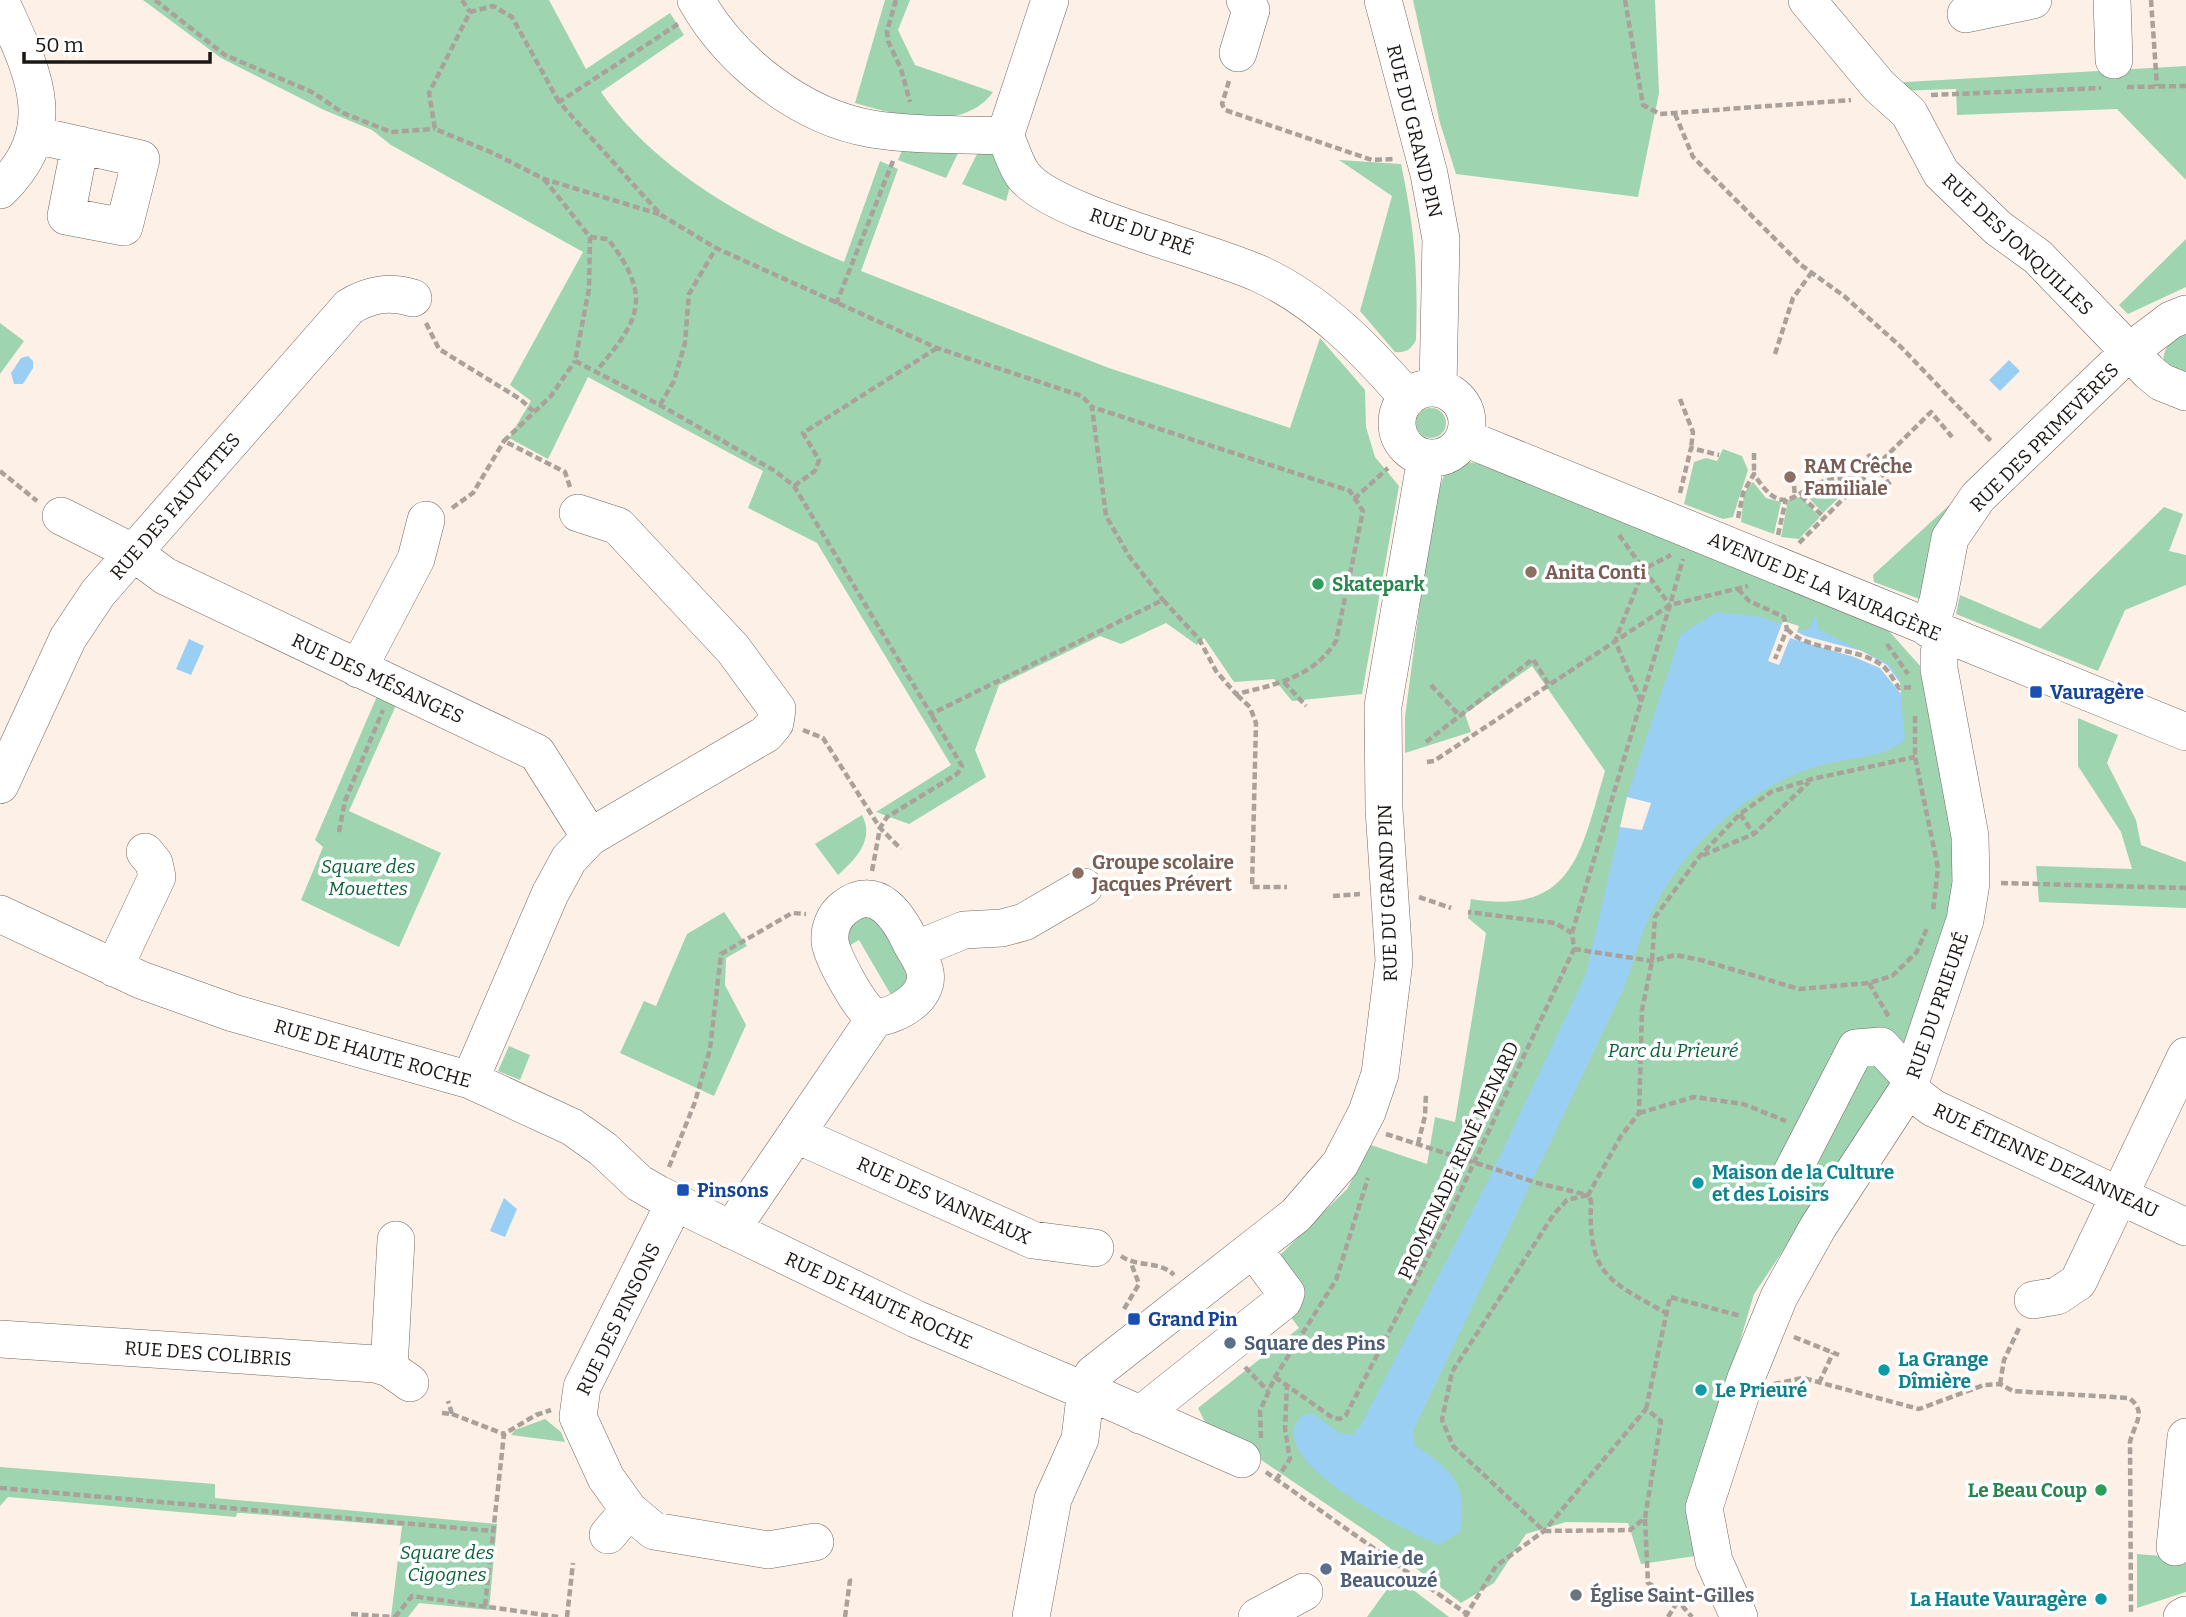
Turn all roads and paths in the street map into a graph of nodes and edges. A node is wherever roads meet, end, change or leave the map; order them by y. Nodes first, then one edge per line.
1 (0, 0) edge
2 (155, 0) edge
3 (462, 0) edge
4 (896, 0) edge
5 (1050, 0) edge
6 (1245, 0) edge
7 (1383, 0) edge
8 (1625, 0) edge
9 (1807, 0) edge
10 (2033, 0) edge
11 (2112, 0) edge
12 (2151, 0) edge
13 (470, 12) junction
14 (687, 12) edge
15 (1966, 14) dead end
16 (1238, 54) joint
17 (2111, 79) junction
18 (2186, 86) edge
19 (2157, 87) junction
20 (1893, 97) junction
21 (559, 102) junction
22 (1675, 114) junction
23 (907, 116) dead end
24 (435, 129) junction
25 (35, 135) junction
26 (1005, 136) junction
27 (80, 145) dead end
28 (1403, 157) dead end
29 (891, 166) dead end
30 (544, 179) junction
31 (0, 190) edge
32 (661, 215) junction
33 (590, 237) junction
34 (716, 248) junction
35 (1812, 272) junction
36 (413, 298) dead end
37 (836, 304) junction
38 (2186, 314) edge
39 (937, 348) junction
40 (439, 349) dead end
41 (2130, 351) junction
42 (1774, 354) dead end
43 (575, 361) junction
44 (597, 370) junction
45 (2186, 392) edge
46 (1423, 393) junction
47 (1680, 399) dead end
48 (660, 405) junction
49 (1092, 407) junction
50 (533, 411) junction
51 (1952, 437) dead end
52 (1465, 438) junction
53 (504, 441) junction
54 (1691, 447) junction
55 (2000, 451) dead end
56 (1754, 453) dead end
57 (1868, 454) dead end
58 (1719, 455) dead end
59 (1426, 458) junction
60 (1874, 466) junction
61 (1388, 468) dead end
62 (0, 471) edge
63 (1754, 474) junction
64 (1863, 479) junction
65 (1890, 485) dead end
66 (794, 486) junction
67 (1794, 486) dead end
68 (1798, 496) junction
69 (573, 498) joint
70 (1354, 499) junction
71 (1786, 499) junction
72 (1677, 506) dead end
73 (442, 512) joint
74 (61, 516) joint
75 (1825, 518) junction
76 (1737, 523) dead end
77 (1611, 525) dead end
78 (1777, 539) dead end
79 (1687, 546) dead end
80 (1796, 546) dead end
81 (1676, 552) dead end
82 (134, 553) junction
83 (1644, 569) junction
84 (1742, 578) dead end
85 (1738, 589) junction
86 (1163, 600) junction
87 (1670, 605) junction
88 (1787, 629) junction
89 (1937, 632) junction
90 (1882, 638) dead end
91 (1615, 641) junction
92 (1775, 659) dead end
93 (359, 670) junction
94 (1283, 682) junction
95 (1431, 685) dead end
96 (1549, 685) junction
97 (1236, 694) junction
98 (1641, 702) junction
99 (1915, 703) dead end
100 (1306, 706) dead end
101 (384, 708) dead end
102 (931, 714) junction
103 (1460, 716) junction
104 (812, 732) dead end
105 (2186, 732) edge
106 (1426, 741) dead end
107 (1915, 757) junction
108 (1427, 762) dead end
109 (1812, 779) junction
110 (0, 785) edge
111 (1740, 814) junction
112 (880, 828) junction
113 (340, 832) dead end
114 (1754, 834) junction
115 (590, 837) junction
116 (901, 849) dead end
117 (145, 852) dead end
118 (1699, 857) junction
119 (1989, 883) dead end
120 (1084, 887) dead end
121 (1287, 887) dead end
122 (2186, 888) edge
123 (1414, 895) dead end
124 (867, 900) junction
125 (1451, 908) dead end
126 (1468, 912) dead end
127 (0, 914) edge
128 (792, 914) dead end
129 (1573, 933) junction
130 (1574, 949) junction
131 (915, 950) junction
132 (1652, 961) junction
133 (114, 968) junction
134 (875, 1018) junction
135 (2186, 1056) edge
136 (470, 1080) junction
137 (1910, 1084) junction
138 (1426, 1093) dead end
139 (1639, 1113) junction
140 (1380, 1132) dead end
141 (1813, 1132) junction
142 (797, 1135) junction
143 (1418, 1144) junction
144 (1473, 1163) junction
145 (1788, 1178) dead end
146 (670, 1190) junction
147 (1588, 1195) junction
148 (2120, 1195) junction
149 (2186, 1227) edge
150 (731, 1230) junction
151 (396, 1240) dead end
152 (1254, 1250) junction
153 (1108, 1252) joint
154 (1131, 1263) junction
155 (1181, 1283) dead end
156 (2029, 1308) joint
157 (1666, 1313) junction
158 (1122, 1318) dead end
159 (1754, 1331) junction
160 (0, 1339) edge
161 (1804, 1341) dead end
162 (1275, 1377) dead end
163 (1287, 1383) junction
164 (1766, 1383) dead end
165 (1818, 1383) junction
166 (2000, 1384) junction
167 (1087, 1390) junction
168 (448, 1401) dead end
169 (1646, 1409) junction
170 (442, 1413) dead end
171 (452, 1414) junction
172 (536, 1415) dead end
173 (1140, 1415) junction
174 (504, 1434) junction
175 (2186, 1437) edge
176 (1252, 1464) joint
177 (1276, 1480) junction
178 (1, 1490) edge
179 (2182, 1512) edge
180 (1645, 1518) junction
181 (493, 1531) junction
182 (1544, 1531) junction
183 (815, 1542) dead end
184 (2175, 1547) dead end
185 (573, 1563) dead end
186 (848, 1576) dead end
187 (1304, 1592) dead end
188 (1703, 1592) dead end
189 (1678, 1601) junction
190 (485, 1606) junction
191 (2132, 1610) dead end
192 (351, 1614) dead end
193 (1468, 1616) edge
194 (394, 1617) edge
195 (558, 1617) edge
196 (567, 1617) edge
197 (845, 1617) edge
198 (1031, 1617) edge
199 (1257, 1617) edge
200 (1668, 1617) edge
201 (1692, 1617) edge
202 (1738, 1617) edge

1 - 25 street
2 - 24 path
3 - 13 path
4 - 23 path
5 - 26 street
6 - 16 street
7 - 46 street, RUE DU GRAND PIN
8 - 22 path
9 - 20 street, RUE DES JONQUILLES
10 - 15 street
11 - 17 street
12 - 19 path
13 - 21 path
13 - 24 path
14 - 21 path
14 - 26 street
16 - 28 path
17 - 19 path
17 - 20 path
18 - 19 path
20 - 22 path
20 - 41 street, RUE DES JONQUILLES
21 - 32 path
22 - 35 path
24 - 30 path
25 - 27 street
25 - 31 street
26 - 46 street, RUE DU PRÉ
29 - 37 path
30 - 32 path
30 - 33 path
32 - 34 path
33 - 43 path
33 - 44 path
34 - 37 path
34 - 48 path
35 - 42 path
35 - 55 path
36 - 82 street, RUE DES FAUVETTES
37 - 39 path
38 - 41 street, RUE DES PRIMEVÈRES
39 - 49 path
39 - 66 path
40 - 50 path
41 - 45 street, RUE DES JONQUILLES
41 - 89 street, RUE DES PRIMEVÈRES
43 - 44 path
43 - 50 path
44 - 48 path
46 - 52 street
46 - 59 street, RUE DU GRAND PIN
47 - 54 path
48 - 66 path
49 - 70 path
49 - 86 path
50 - 53 path
51 - 60 path
52 - 59 street
52 - 89 street, AVENUE DE LA VAURAGÈRE
53 - 69 path
53 - 73 path
54 - 58 path
54 - 72 path
56 - 63 path
57 - 60 path
59 - 152 street, RUE DU GRAND PIN
60 - 64 path
60 - 65 path
61 - 70 path
62 - 74 path
63 - 71 path
63 - 76 path
64 - 68 path
64 - 75 path
66 - 102 path
67 - 68 path
68 - 71 path
68 - 75 path
69 - 115 street
70 - 94 path
71 - 78 path
73 - 93 street
74 - 82 street, RUE DES MÉSANGES
75 - 80 path
77 - 83 path
79 - 87 path, PROMENADE RENÉ MENARD
81 - 83 path
82 - 93 street, RUE DES MÉSANGES
82 - 110 street, RUE DES FAUVETTES
83 - 87 path
83 - 91 path
84 - 85 path
85 - 87 path
85 - 88 path
86 - 97 path
86 - 102 path
87 - 91 path
87 - 98 path, PROMENADE RENÉ MENARD
88 - 90 path
88 - 92 path
89 - 105 street, AVENUE DE LA VAURAGÈRE
89 - 137 street, RUE DU PRIEURÉ
91 - 96 path
91 - 98 path
93 - 115 street, RUE DES MÉSANGES
94 - 97 path
94 - 100 path
95 - 103 path
96 - 103 path
96 - 108 path
97 - 121 path
98 - 129 path, PROMENADE RENÉ MENARD
99 - 107 path
101 - 113 path
102 - 112 path
103 - 106 path
104 - 112 path
107 - 109 path
107 - 132 path
109 - 111 path
109 - 114 path
111 - 114 path
111 - 118 path
112 - 116 path
112 - 124 path
114 - 118 path
115 - 136 street
117 - 133 street
118 - 132 path
119 - 122 path
120 - 131 street
123 - 125 path
124 - 131 street
124 - 134 street
126 - 129 path
127 - 133 street, RUE DE HAUTE ROCHE
128 - 146 path
129 - 130 path, PROMENADE RENÉ MENARD
130 - 132 path
130 - 144 path, PROMENADE RENÉ MENARD
131 - 134 street
132 - 139 path
133 - 136 street, RUE DE HAUTE ROCHE
134 - 142 street
135 - 148 street
136 - 146 street, RUE DE HAUTE ROCHE
137 - 141 street, RUE ÉTIENNE DEZANNEAU
137 - 148 street, RUE ÉTIENNE DEZANNEAU
137 - 159 street, RUE DU PRIEURÉ
138 - 143 path
139 - 141 path
139 - 147 path
140 - 143 path
141 - 145 street
142 - 150 street
142 - 153 street, RUE DES VANNEAUX
143 - 144 path
144 - 147 path
144 - 163 path, PROMENADE RENÉ MENARD
146 - 150 street, RUE DE HAUTE ROCHE
146 - 183 street, RUE DES PINSONS
147 - 157 path
147 - 182 path
148 - 149 street, RUE ÉTIENNE DEZANNEAU
148 - 156 street
150 - 167 street, RUE DE HAUTE ROCHE
151 - 160 street, RUE DES COLIBRIS
152 - 167 street, RUE DU GRAND PIN
152 - 173 street
153 - 154 path
154 - 155 path
154 - 158 path
156 - 166 path
157 - 159 path
157 - 169 path
159 - 202 street, RUE DU PRIEURÉ
161 - 165 path
162 - 163 path, PROMENADE RENÉ MENARD
163 - 177 path
164 - 165 path
165 - 166 path
166 - 191 path
167 - 173 street, RUE DE HAUTE ROCHE
167 - 198 street
168 - 171 path
169 - 180 path
169 - 182 path
170 - 171 path
171 - 174 path
172 - 174 path
173 - 176 street, RUE DE HAUTE ROCHE
174 - 181 path
175 - 179 street
176 - 177 path
177 - 193 path
178 - 181 path
179 - 184 street
180 - 182 path
180 - 189 path
181 - 190 path
182 - 193 path
185 - 196 path
186 - 197 path
187 - 199 street
188 - 189 path
189 - 200 path
189 - 201 path
190 - 194 path
190 - 195 path
192 - 194 path

